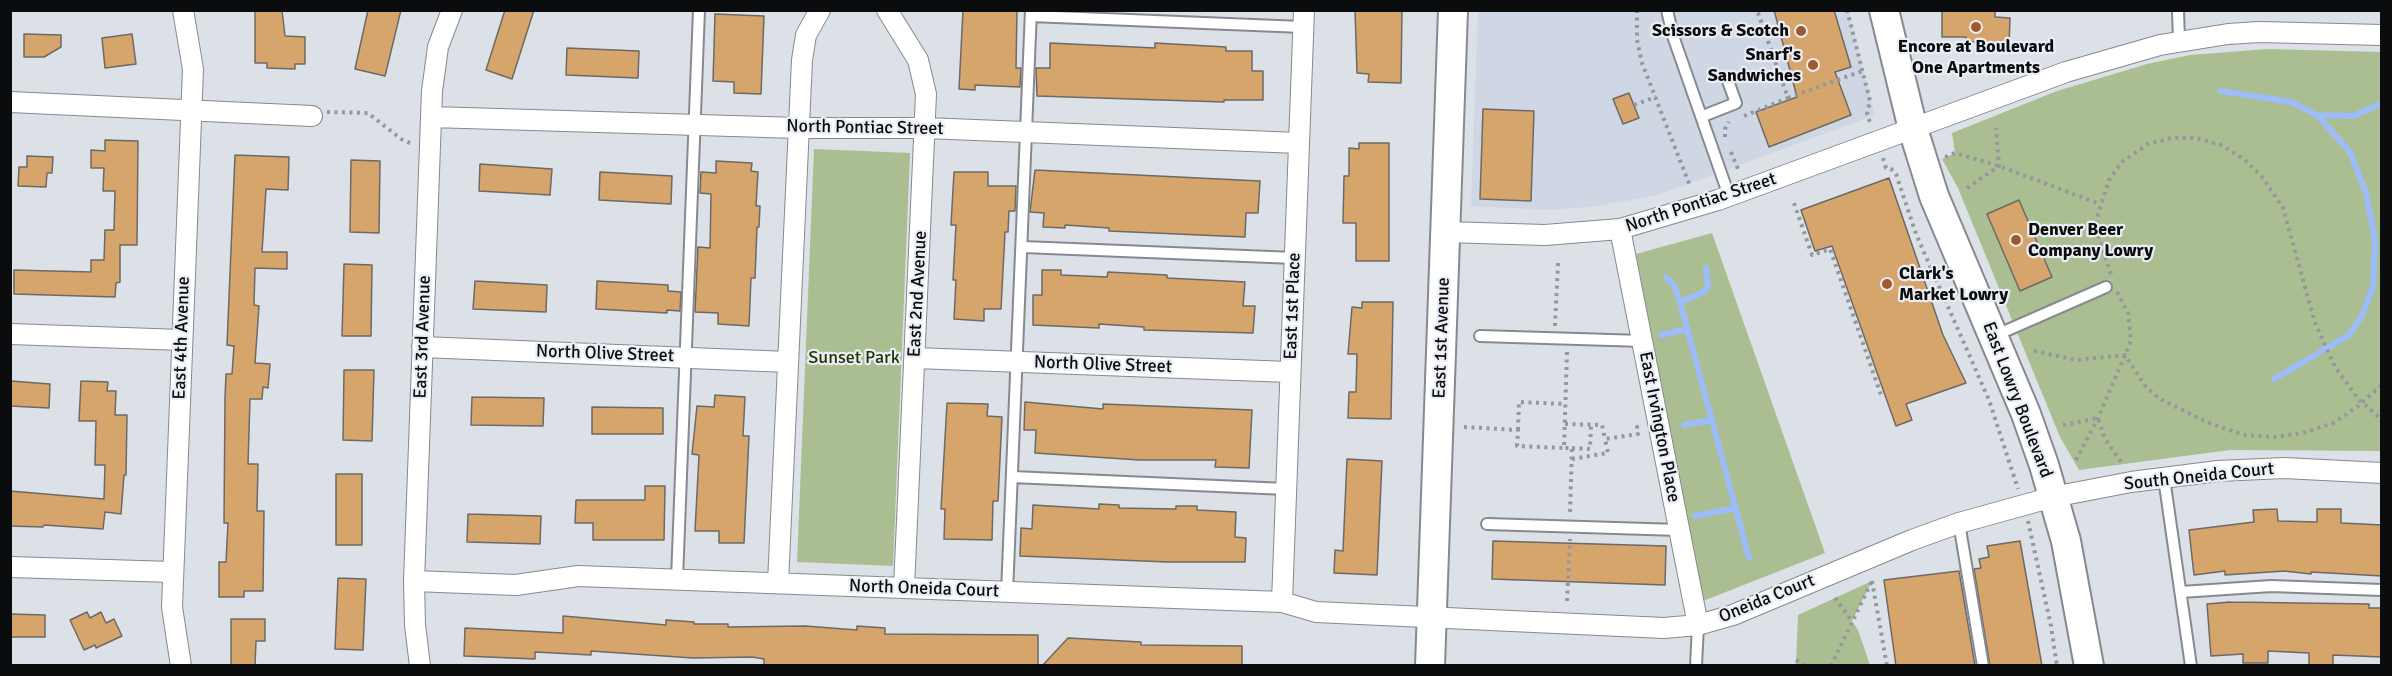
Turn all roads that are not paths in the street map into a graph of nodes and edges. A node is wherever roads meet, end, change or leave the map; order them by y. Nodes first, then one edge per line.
1 (183, 10) edge
2 (452, 10) edge
3 (699, 10) edge
4 (820, 10) edge
5 (888, 10) edge
6 (1453, 10) edge
7 (1666, 10) edge
8 (1884, 10) edge
9 (1891, 10) edge
10 (2178, 10) edge
11 (1031, 13) edge
12 (1304, 19) edge
13 (2382, 35) edge
14 (1892, 38) junction
15 (2179, 41) junction
16 (1728, 81) dead end
17 (10, 102) edge
18 (192, 111) junction
19 (312, 116) road end
20 (1703, 116) junction
21 (431, 117) junction
22 (693, 124) junction
23 (799, 128) junction
24 (925, 128) junction
25 (1913, 129) junction
26 (1027, 132) junction
27 (1299, 143) junction
28 (1730, 196) junction
29 (1620, 229) junction
30 (1445, 232) junction
31 (1023, 247) junction
32 (1295, 258) junction
33 (2106, 287) dead end
34 (10, 334) edge
35 (1480, 336) dead end
36 (1994, 336) junction
37 (182, 340) junction
38 (1642, 341) junction
39 (422, 346) junction
40 (685, 358) junction
41 (915, 358) junction
42 (788, 362) junction
43 (1017, 362) junction
44 (1290, 372) junction
45 (2382, 473) edge
46 (1012, 477) junction
47 (2164, 478) junction
48 (1286, 489) junction
49 (2053, 497) junction
50 (1959, 523) junction
51 (1487, 524) dead end
52 (1679, 530) junction
53 (10, 567) edge
54 (173, 572) junction
55 (677, 579) junction
56 (414, 581) junction
57 (778, 583) junction
58 (904, 588) junction
59 (2382, 590) edge
60 (1007, 592) junction
61 (2181, 592) junction
62 (1282, 602) junction
63 (1432, 618) junction
64 (1698, 625) junction
65 (180, 666) edge
66 (420, 666) edge
67 (1430, 666) edge
68 (1696, 666) edge
69 (1983, 666) edge
70 (2090, 666) edge
71 (2191, 666) edge

1 - 18 street, East 4th Avenue
2 - 21 street, East 3rd Avenue
3 - 22 lane
4 - 23 street
5 - 24 street, East 2nd Avenue
6 - 30 street, East 1st Avenue
7 - 20 lane
8 - 14 street, East Lowry Boulevard
9 - 14 street, East Lowry Boulevard
10 - 15 lane
11 - 12 lane
11 - 26 lane
12 - 27 street, East 1st Place
13 - 15 street, North Pontiac Street
14 - 25 street, East Lowry Boulevard
15 - 25 street, North Pontiac Street
16 - 20 lane
17 - 18 street
18 - 19 street
18 - 37 street, East 4th Avenue
20 - 28 lane
21 - 22 street, North Pontiac Street
21 - 39 street, East 3rd Avenue
22 - 23 street, North Pontiac Street
22 - 40 lane
23 - 24 street, North Pontiac Street
23 - 42 street
24 - 26 street, North Pontiac Street
24 - 41 street, East 2nd Avenue
25 - 28 street, North Pontiac Street
25 - 36 street, East Lowry Boulevard
26 - 27 street, North Pontiac Street
26 - 31 lane
27 - 32 street, East 1st Place
28 - 29 street, North Pontiac Street
29 - 30 street, North Pontiac Street
29 - 38 street, East Irvington Place
30 - 63 street, East 1st Avenue
31 - 32 lane
31 - 43 lane
32 - 44 street, East 1st Place
33 - 36 lane
34 - 37 street
35 - 38 lane
36 - 49 street, East Lowry Boulevard
37 - 54 street, East 4th Avenue
38 - 52 street, East Irvington Place
39 - 40 street, North Olive Street
39 - 56 street, East 3rd Avenue
40 - 42 street, North Olive Street
40 - 55 lane
41 - 43 street, North Olive Street
41 - 58 street, East 2nd Avenue
42 - 57 street
43 - 44 street, North Olive Street
43 - 46 lane
44 - 48 street, East 1st Place
45 - 47 street, South Oneida Court
46 - 48 lane
46 - 60 lane
47 - 49 street, South Oneida Court
47 - 61 lane
48 - 62 street, East 1st Place
49 - 50 street, Oneida Court
49 - 70 street, East Lowry Boulevard
50 - 64 street, Oneida Court
50 - 69 lane
51 - 52 lane
52 - 64 street, East Irvington Place
53 - 54 street
54 - 65 street, East 4th Avenue
55 - 56 street, North Oneida Court
55 - 57 street, North Oneida Court
56 - 66 street, East 3rd Avenue
57 - 58 street, North Oneida Court
58 - 60 street, North Oneida Court
59 - 61 lane
60 - 62 street, North Oneida Court
61 - 71 lane
62 - 63 street, North Oneida Court
63 - 64 street, Oneida Court
63 - 67 street, East 1st Avenue
64 - 68 lane

